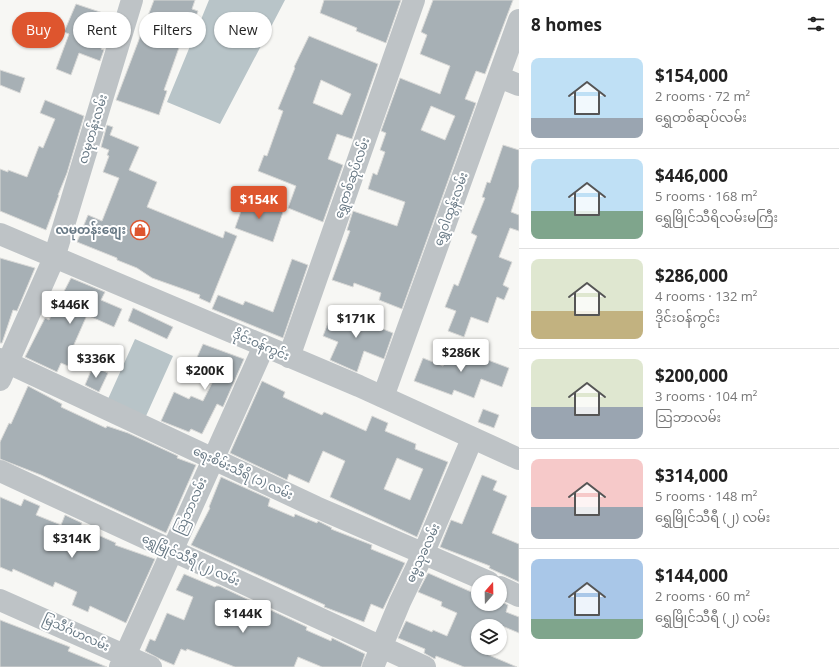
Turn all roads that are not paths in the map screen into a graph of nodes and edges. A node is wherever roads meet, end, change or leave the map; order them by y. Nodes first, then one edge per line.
1 (132, 0) edge
2 (414, 0) edge
3 (519, 20) edge
4 (498, 77) junction
5 (519, 85) edge
6 (0, 234) edge
7 (54, 258) junction
8 (264, 346) junction
9 (289, 357) junction
10 (3, 367) edge
11 (383, 397) junction
12 (472, 439) junction
13 (212, 458) junction
14 (519, 459) edge
15 (0, 471) edge
16 (172, 551) junction
17 (424, 552) junction
18 (474, 575) edge
19 (507, 590) edge
20 (519, 596) edge
21 (0, 600) edge
22 (378, 658) edge
23 (123, 661) edge
24 (151, 667) edge
25 (425, 667) edge

1 - 7 street, လမုတန်းလမ်း
2 - 9 street, ရွှေတစ်ဆုပ်လမ်း
3 - 4 street, ရွှေဝါထွန်းလမ်း
4 - 5 street
4 - 11 street, ရွှေဝါထွန်းလမ်း
6 - 7 street, ဒိုင်းဝန်ကွင်း
7 - 8 street, ဒိုင်းဝန်ကွင်း
7 - 10 street, လမုတန်းလမ်း
8 - 9 street, ဒိုင်းဝန်ကွင်း
8 - 13 street, သြဘာလမ်း
9 - 11 street, ဒိုင်းဝန်ကွင်း
10 - 13 street, ရေးစိမ်းသီရိ (၁) လမ်း
11 - 12 street, ဒိုင်းဝန်ကွင်း
12 - 14 street, ဒိုင်းဝန်ကွင်း
12 - 17 street, ဓမ္မသုခလမ်း
13 - 16 street, သြဘာလမ်း
13 - 17 street, ရေးစိမ်းသီရိ (၁) လမ်း
15 - 16 street, ရွှေမြိုင်သီရီ (၂) လမ်း
16 - 22 street, ရွှေမြိုင်သီရီ (၂) လမ်း
16 - 23 street, သြဘာလမ်း
17 - 18 street, ရေးစိမ်းသီရိ (၁) လမ်း
17 - 22 street, ဓမ္မသုခလမ်း
19 - 20 street
21 - 23 street, မြသီင်္ဂဟလမ်း
22 - 25 street, ရွှေမြိုင်သီရီ (၂) လမ်း
23 - 24 street, မြသီင်္ဂဟလမ်း

